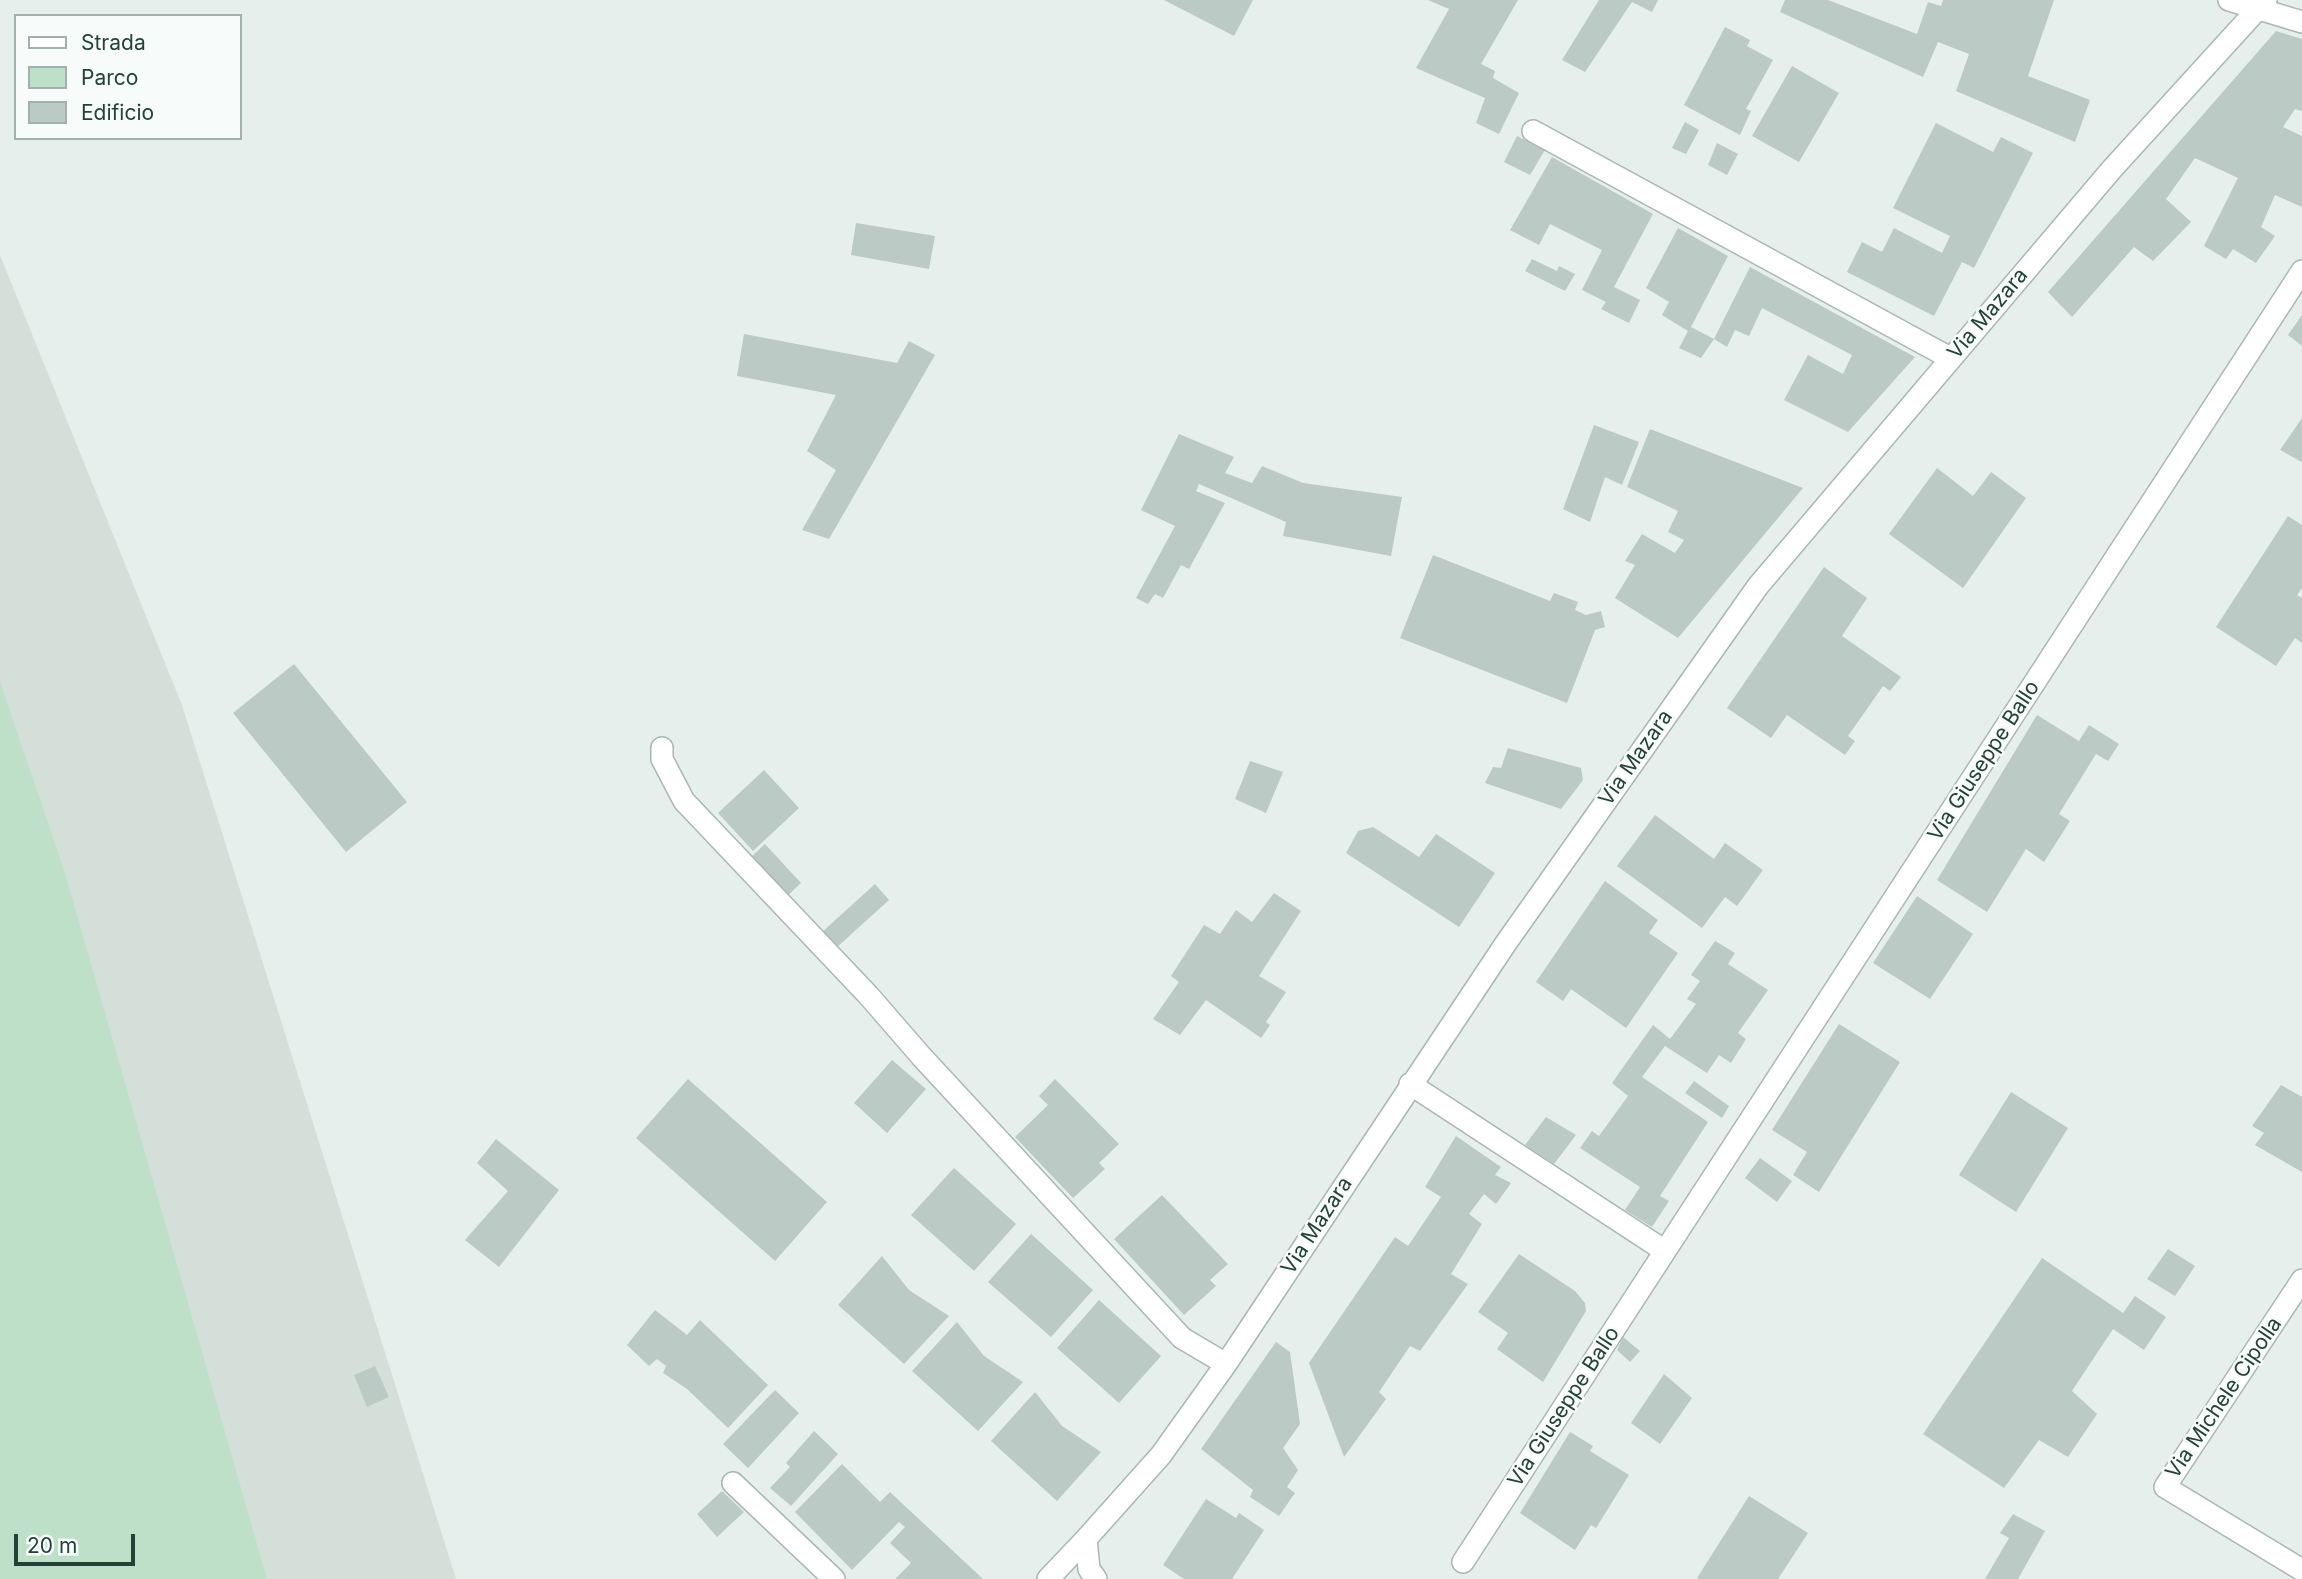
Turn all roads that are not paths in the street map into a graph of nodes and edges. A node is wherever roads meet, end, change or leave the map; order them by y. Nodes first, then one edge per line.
1 (2229, 0) edge
2 (2262, 4) edge
3 (2302, 22) edge
4 (1533, 131) dead end
5 (2302, 271) edge
6 (1950, 358) junction
7 (662, 748) dead end
8 (1410, 1084) junction
9 (1665, 1251) junction
10 (2302, 1280) edge
11 (1226, 1364) junction
12 (733, 1483) dead end
13 (1086, 1539) junction
14 (1463, 1562) dead end
15 (2302, 1570) edge
16 (1092, 1574) edge
17 (834, 1579) edge
18 (1048, 1579) edge

1 - 2 street
2 - 3 street
2 - 6 street, Via Mazara
4 - 6 street
5 - 9 street, Via Giuseppe Ballo
6 - 8 street, Via Mazara
7 - 11 street
8 - 9 street
8 - 11 street, Via Mazara
9 - 14 street, Via Giuseppe Ballo
10 - 15 street, Via Michele Cipolla
11 - 13 street, Via Mazara
12 - 17 street
13 - 16 street
13 - 18 street, Via Mazara

